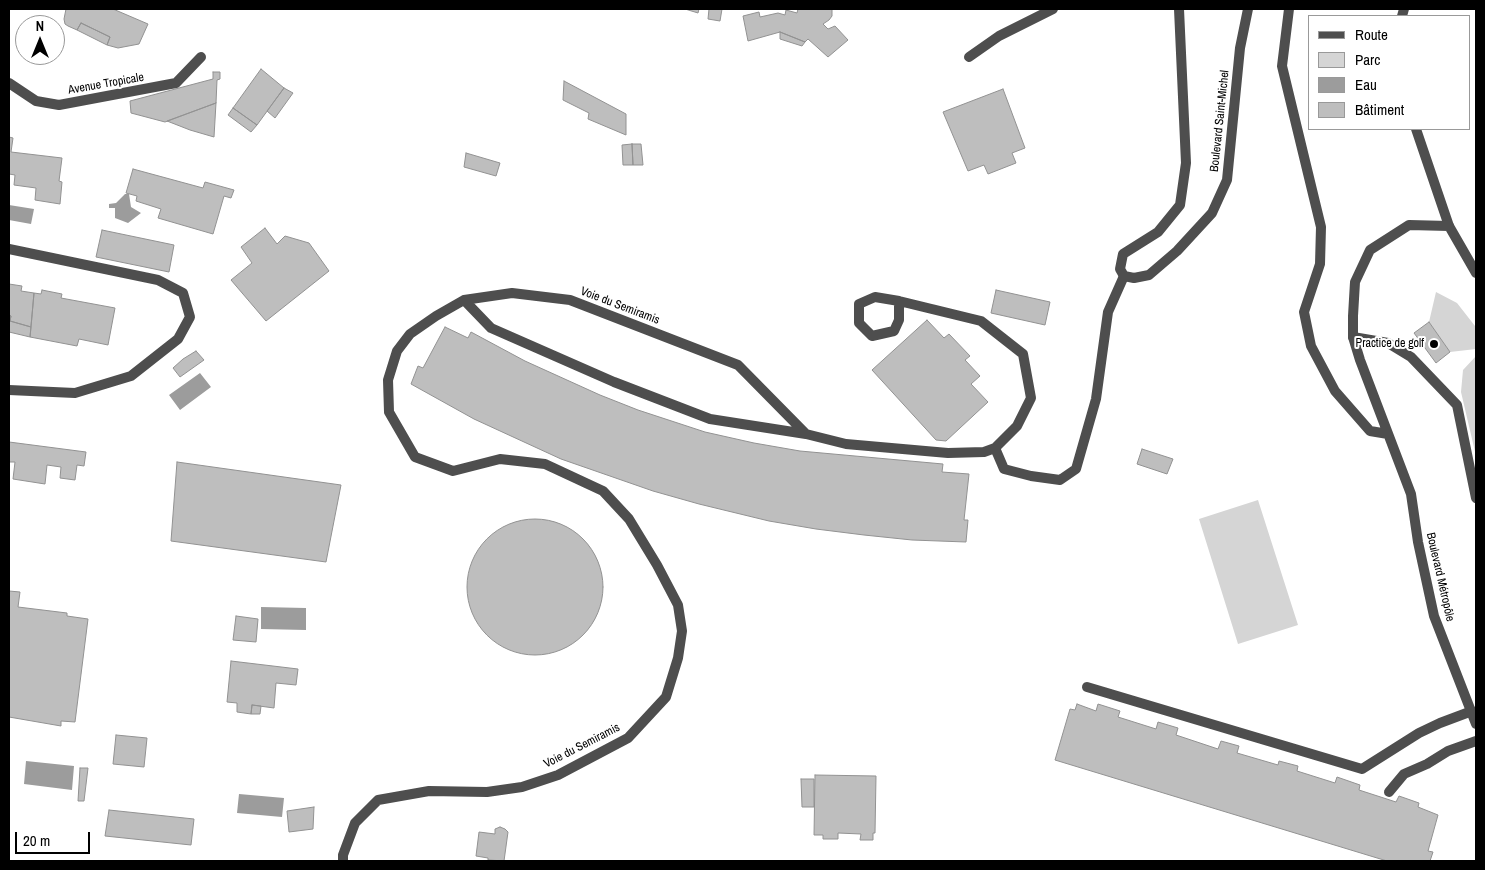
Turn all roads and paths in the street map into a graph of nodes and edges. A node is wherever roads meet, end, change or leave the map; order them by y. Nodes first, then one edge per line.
1 (1053, 9) edge
2 (1179, 9) edge
3 (1248, 9) edge
4 (1289, 9) edge
5 (202, 57) dead end
6 (969, 57) dead end
7 (9, 84) edge
8 (1416, 130) edge
9 (1449, 226) junction
10 (9, 249) edge
11 (1476, 273) edge
12 (1124, 276) junction
13 (464, 300) junction
14 (899, 301) junction
15 (1353, 337) junction
16 (9, 390) edge
17 (806, 434) junction
18 (1388, 434) junction
19 (995, 448) junction
20 (1476, 498) edge
21 (1087, 687) dead end
22 (1472, 711) junction
23 (1476, 724) edge
24 (1476, 741) edge
25 (1389, 792) dead end
26 (343, 861) edge

1 - 6 street
2 - 12 street
3 - 12 street, Boulevard Saint-Michel
4 - 18 street
5 - 7 street, Avenue Tropicale
8 - 9 street
9 - 11 street
9 - 15 street, Boulevard Métropôle
10 - 16 street
12 - 19 street
13 - 17 street
13 - 17 street, Voie du Semiramis
13 - 26 street, Voie du Semiramis
14 - 14 street
14 - 19 street
15 - 18 street, Boulevard Métropôle
15 - 20 street
17 - 19 street
18 - 22 street, Boulevard Métropôle
21 - 22 street
22 - 23 street, Boulevard Métropôle
24 - 25 street

